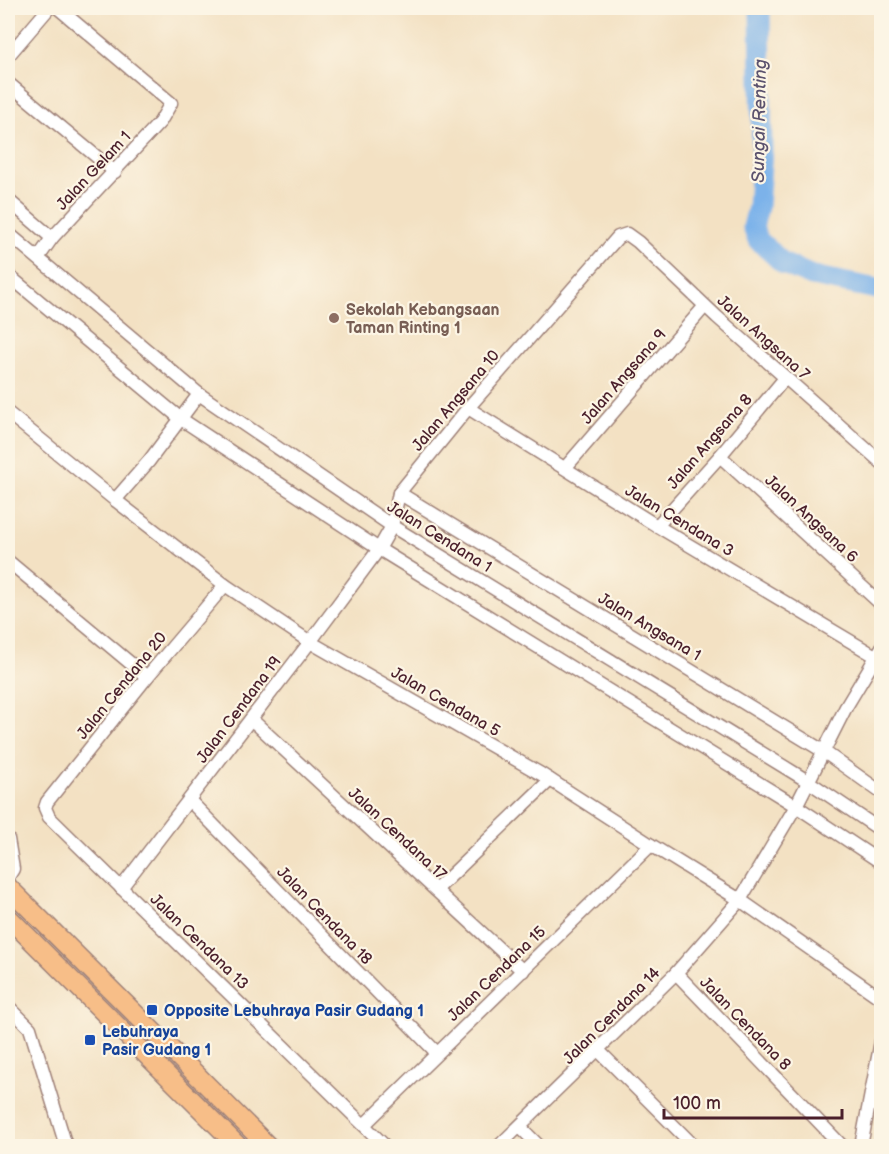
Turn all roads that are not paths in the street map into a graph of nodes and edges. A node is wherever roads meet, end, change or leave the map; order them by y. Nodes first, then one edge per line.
1 (49, 8) edge
2 (58, 8) edge
3 (71, 12) edge
4 (8, 56) edge
5 (8, 83) edge
6 (115, 172) junction
7 (8, 200) edge
8 (8, 233) edge
9 (627, 234) joint
10 (52, 238) junction
11 (38, 258) junction
12 (8, 275) edge
13 (705, 306) junction
14 (785, 378) junction
15 (199, 394) junction
16 (468, 408) junction
17 (8, 413) edge
18 (181, 419) junction
19 (720, 456) junction
20 (882, 464) edge
21 (565, 468) junction
22 (399, 493) junction
23 (115, 500) junction
24 (392, 526) junction
25 (657, 526) junction
26 (379, 549) junction
27 (8, 561) edge
28 (225, 585) junction
29 (882, 605) edge
30 (310, 642) junction
31 (880, 655) edge
32 (147, 677) junction
33 (250, 719) junction
34 (823, 751) junction
35 (550, 780) junction
36 (809, 782) junction
37 (882, 793) edge
38 (189, 800) junction
39 (796, 806) junction
40 (45, 808) joint
41 (882, 831) edge
42 (8, 839) edge
43 (651, 845) junction
44 (882, 863) edge
45 (8, 877) edge
46 (8, 887) edge
47 (121, 888) junction
48 (436, 890) junction
49 (740, 900) junction
50 (8, 917) edge
51 (523, 971) junction
52 (676, 973) junction
53 (879, 992) edge
54 (8, 1006) edge
55 (882, 1036) edge
56 (599, 1051) junction
57 (437, 1053) junction
58 (364, 1125) junction
59 (520, 1127) junction
60 (66, 1146) edge
61 (238, 1146) edge
62 (268, 1146) edge
63 (385, 1146) edge
64 (499, 1146) edge
65 (539, 1146) edge
66 (694, 1146) edge
67 (842, 1146) edge
68 (861, 1146) edge

1 - 4 street
2 - 3 street
3 - 6 street, Jalan Gelam 1
5 - 6 street
6 - 10 street, Jalan Gelam 1
7 - 10 street
8 - 11 street, Jalan Cendana 1
9 - 13 street, Jalan Angsana 7
9 - 16 street, Jalan Angsana 10
10 - 11 street, Jalan Gelam 1
11 - 15 street, Jalan Cendana 1
12 - 18 street
13 - 14 street, Jalan Angsana 7
13 - 21 street, Jalan Angsana 9
14 - 19 street, Jalan Angsana 8
14 - 20 street, Jalan Angsana 7
15 - 18 street
15 - 24 street, Jalan Cendana 1
16 - 21 street, Jalan Cendana 3
16 - 22 street, Jalan Angsana 10
17 - 23 street, Jalan Cendana 5
18 - 23 street
18 - 26 street
19 - 25 street, Jalan Angsana 8
19 - 29 street, Jalan Angsana 6
21 - 25 street, Jalan Cendana 3
22 - 24 street, Jalan Angsana 10
22 - 34 street, Jalan Angsana 1
23 - 28 street, Jalan Cendana 5
24 - 26 street, Jalan Angsana 10
24 - 36 street, Jalan Cendana 1
25 - 31 street, Jalan Cendana 3
26 - 30 street, Jalan Cendana 19
26 - 39 street
27 - 32 street
28 - 30 street, Jalan Cendana 5
28 - 32 street, Jalan Cendana 20
30 - 33 street, Jalan Cendana 19
30 - 35 street, Jalan Cendana 5
31 - 34 street, Jalan Cendana 14
32 - 40 street, Jalan Cendana 20
33 - 38 street, Jalan Cendana 19
33 - 48 street, Jalan Cendana 17
34 - 36 street, Jalan Cendana 14
34 - 37 street, Jalan Angsana 1
35 - 43 street, Jalan Cendana 5
35 - 48 street
36 - 39 street, Jalan Cendana 14
36 - 41 street, Jalan Cendana 1
38 - 47 street, Jalan Cendana 19
38 - 57 street, Jalan Cendana 18
39 - 44 street
39 - 49 street, Jalan Cendana 14
40 - 47 street, Jalan Cendana 13
42 - 45 street
43 - 49 street, Jalan Cendana 5
43 - 51 street, Jalan Cendana 15
46 - 62 highway
47 - 58 street, Jalan Cendana 13
48 - 51 street, Jalan Cendana 17
49 - 52 street, Jalan Cendana 14
49 - 53 street, Jalan Cendana 5
50 - 61 highway
51 - 57 street, Jalan Cendana 15
52 - 56 street, Jalan Cendana 14
52 - 67 street, Jalan Cendana 8
54 - 60 street
55 - 68 street
56 - 59 street, Jalan Cendana 14
56 - 66 street
57 - 58 street, Jalan Cendana 15
58 - 63 street, Jalan Cendana 13
59 - 64 street, Jalan Cendana 14
59 - 65 street

